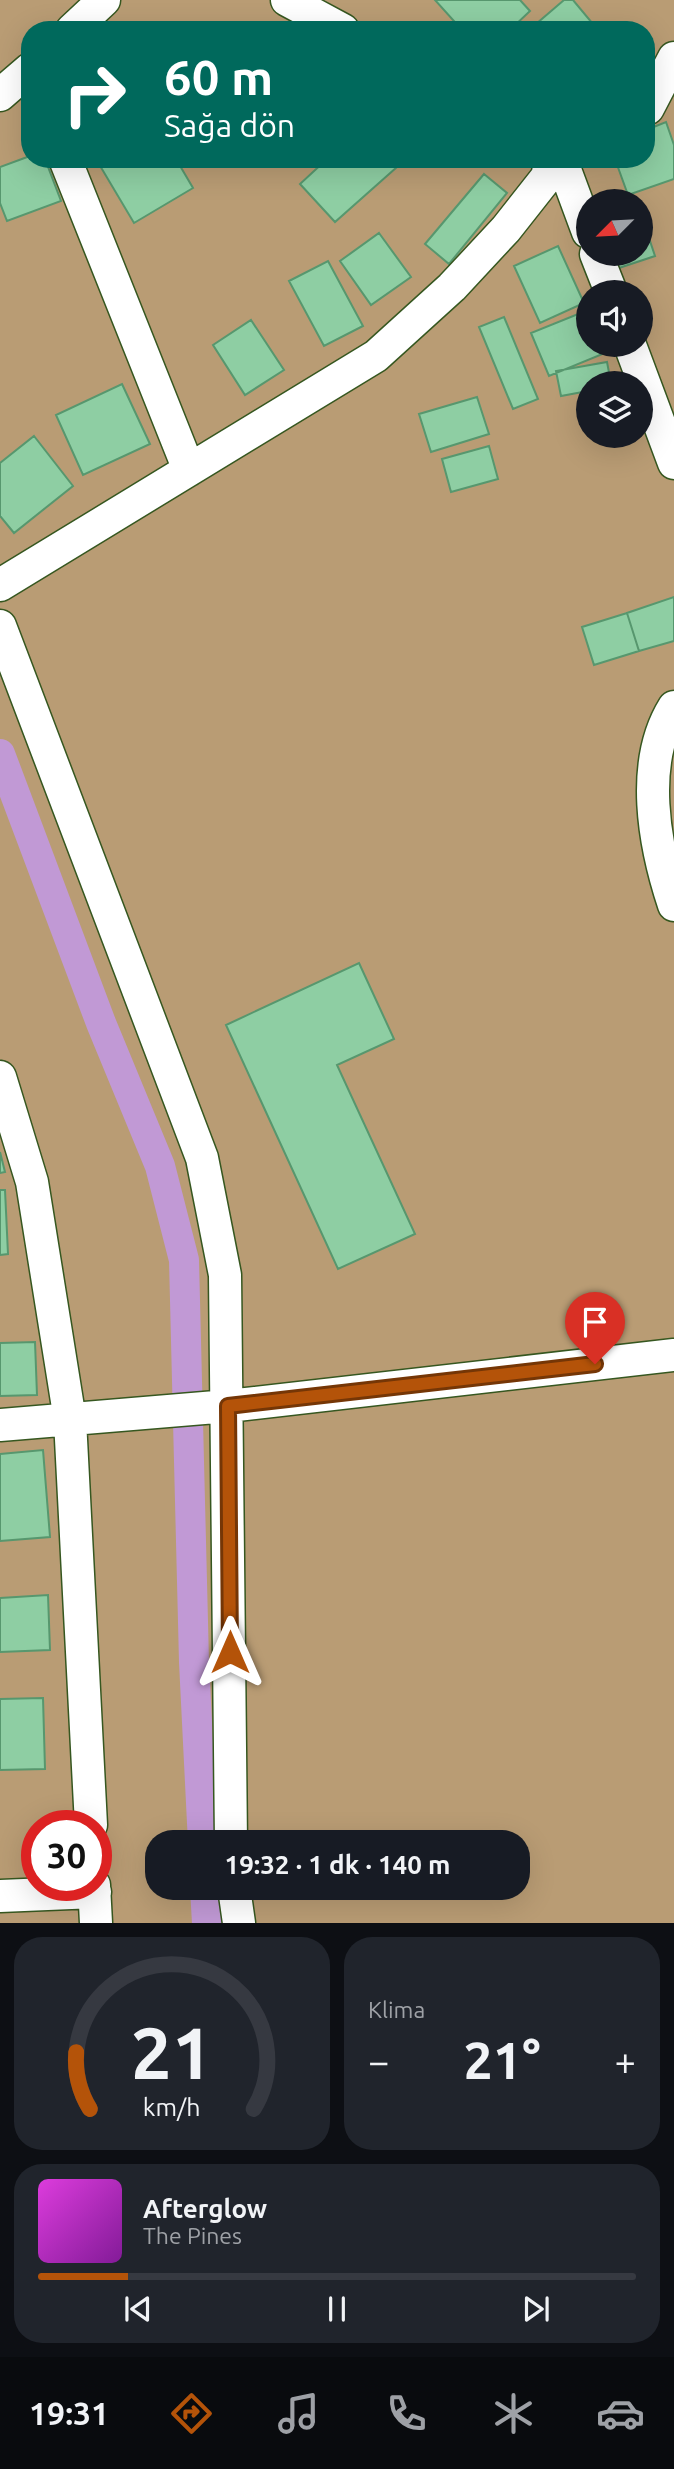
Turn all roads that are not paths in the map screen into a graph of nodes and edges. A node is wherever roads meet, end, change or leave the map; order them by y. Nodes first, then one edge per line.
1 (104, 0) edge
2 (287, 0) edge
3 (82, 21) edge
4 (326, 21) edge
5 (674, 58) edge
6 (21, 78) edge
7 (0, 95) edge
8 (656, 105) edge
9 (69, 168) edge
10 (549, 168) edge
11 (564, 168) edge
12 (576, 200) edge
13 (636, 357) edge
14 (668, 425) edge
15 (674, 463) edge
16 (189, 470) junction
17 (0, 585) edge
18 (0, 626) edge
19 (674, 707) edge
20 (674, 905) edge
21 (0, 1077) edge
22 (674, 1355) edge
23 (228, 1406) junction
24 (70, 1420) junction
25 (0, 1425) edge
26 (90, 1810) edge
27 (231, 1830) edge
28 (0, 1896) edge
29 (21, 1897) edge
30 (236, 1900) edge
31 (239, 1923) edge

1 - 3 street
2 - 4 street
5 - 8 street
6 - 7 street
9 - 16 street
10 - 16 street
11 - 12 street
13 - 14 street
14 - 15 street
16 - 17 street
18 - 23 street
19 - 20 street
21 - 24 street
22 - 23 street
23 - 24 street
23 - 27 street
24 - 25 street
24 - 26 street
28 - 29 street
30 - 31 street

